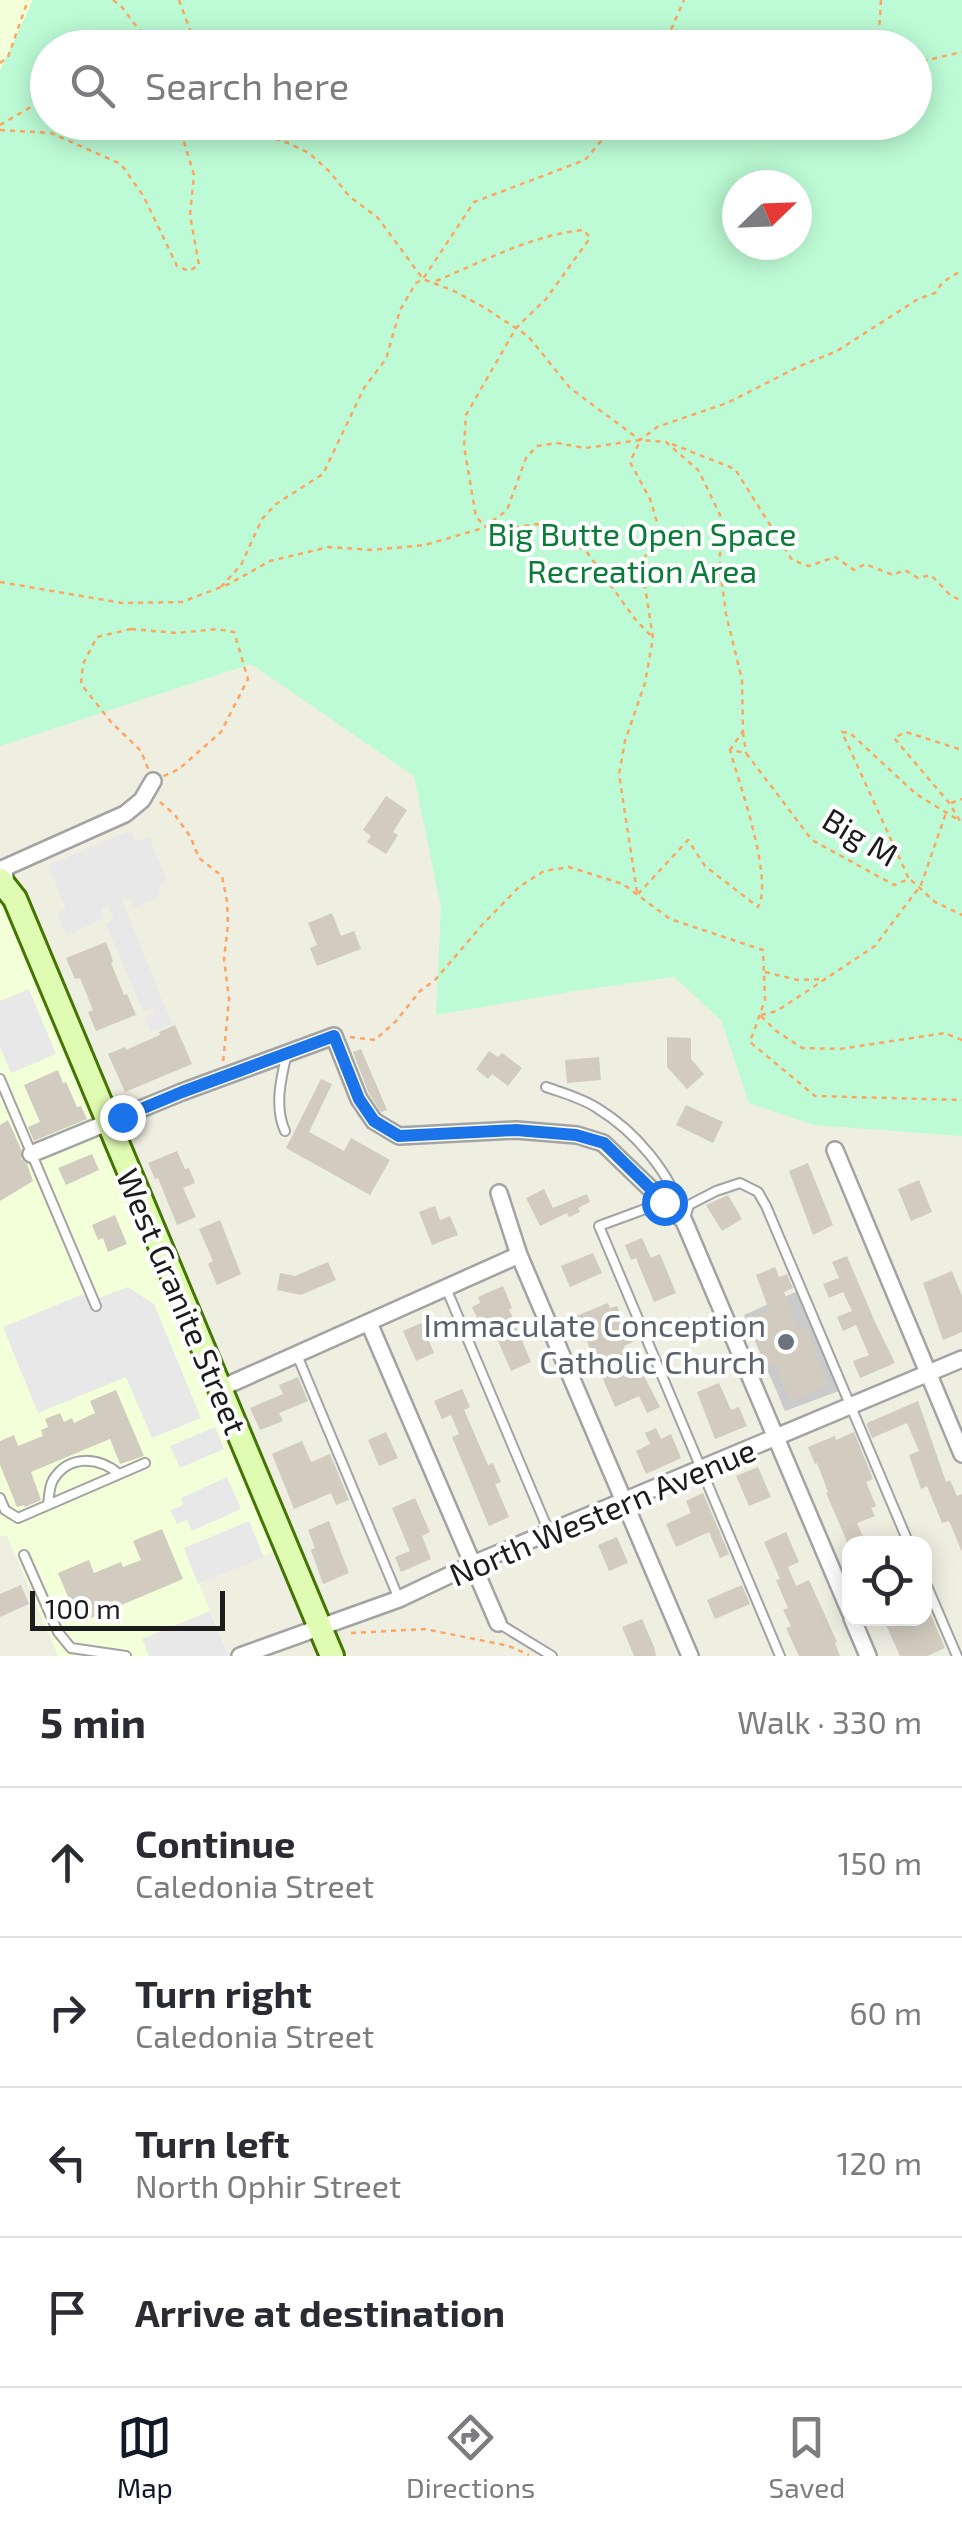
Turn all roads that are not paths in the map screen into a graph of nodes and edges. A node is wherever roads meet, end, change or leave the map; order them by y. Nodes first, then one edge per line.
1 (150, 786) road end
2 (5, 885) edge
3 (287, 1053) junction
4 (0, 1079) edge
5 (546, 1087) dead end
6 (108, 1123) junction
7 (284, 1131) dead end
8 (835, 1150) dead end
9 (32, 1154) junction
10 (498, 1193) dead end
11 (664, 1202) junction
12 (684, 1221) junction
13 (519, 1255) junction
14 (446, 1288) junction
15 (96, 1306) dead end
16 (369, 1323) junction
17 (297, 1355) junction
18 (962, 1359) edge
19 (928, 1372) junction
20 (220, 1388) junction
21 (851, 1405) junction
22 (775, 1437) junction
23 (962, 1454) edge
24 (145, 1463) dead end
25 (702, 1468) junction
26 (119, 1474) junction
27 (0, 1498) edge
28 (624, 1501) junction
29 (48, 1505) junction
30 (550, 1532) junction
31 (907, 1536) edge
32 (24, 1555) dead end
33 (472, 1564) junction
34 (842, 1594) edge
35 (400, 1598) junction
36 (932, 1598) edge
37 (498, 1623) joint
38 (856, 1626) edge
39 (330, 1639) edge
40 (126, 1656) edge
41 (240, 1656) edge
42 (552, 1656) edge
43 (690, 1656) edge
44 (780, 1656) edge
45 (868, 1656) edge
46 (957, 1656) edge

1 - 2 street
2 - 6 street, West Granite Street
3 - 6 street
3 - 7 lane
3 - 11 street
4 - 9 lane
5 - 12 lane
6 - 9 street
6 - 20 street, West Granite Street
8 - 19 street
9 - 15 lane
10 - 13 street
11 - 12 street
11 - 25 lane
12 - 21 lane
12 - 22 street
13 - 14 street
13 - 28 street
14 - 16 street
14 - 30 lane
16 - 17 street
16 - 33 street
17 - 20 street
17 - 35 lane
18 - 19 street, North Western Avenue
19 - 21 street, North Western Avenue
19 - 23 street
20 - 39 street, West Granite Street
21 - 22 street, North Western Avenue
21 - 31 lane
22 - 25 street, North Western Avenue
22 - 34 street
24 - 26 lane
25 - 28 street, North Western Avenue
25 - 44 lane
26 - 29 lane
26 - 29 lane
27 - 29 lane
28 - 30 street, North Western Avenue
28 - 43 street
30 - 33 street, North Western Avenue
32 - 40 lane
33 - 35 street, North Western Avenue
33 - 37 street
35 - 39 street, North Western Avenue
36 - 46 lane
37 - 42 lane
38 - 45 street
39 - 41 street, North Western Avenue

